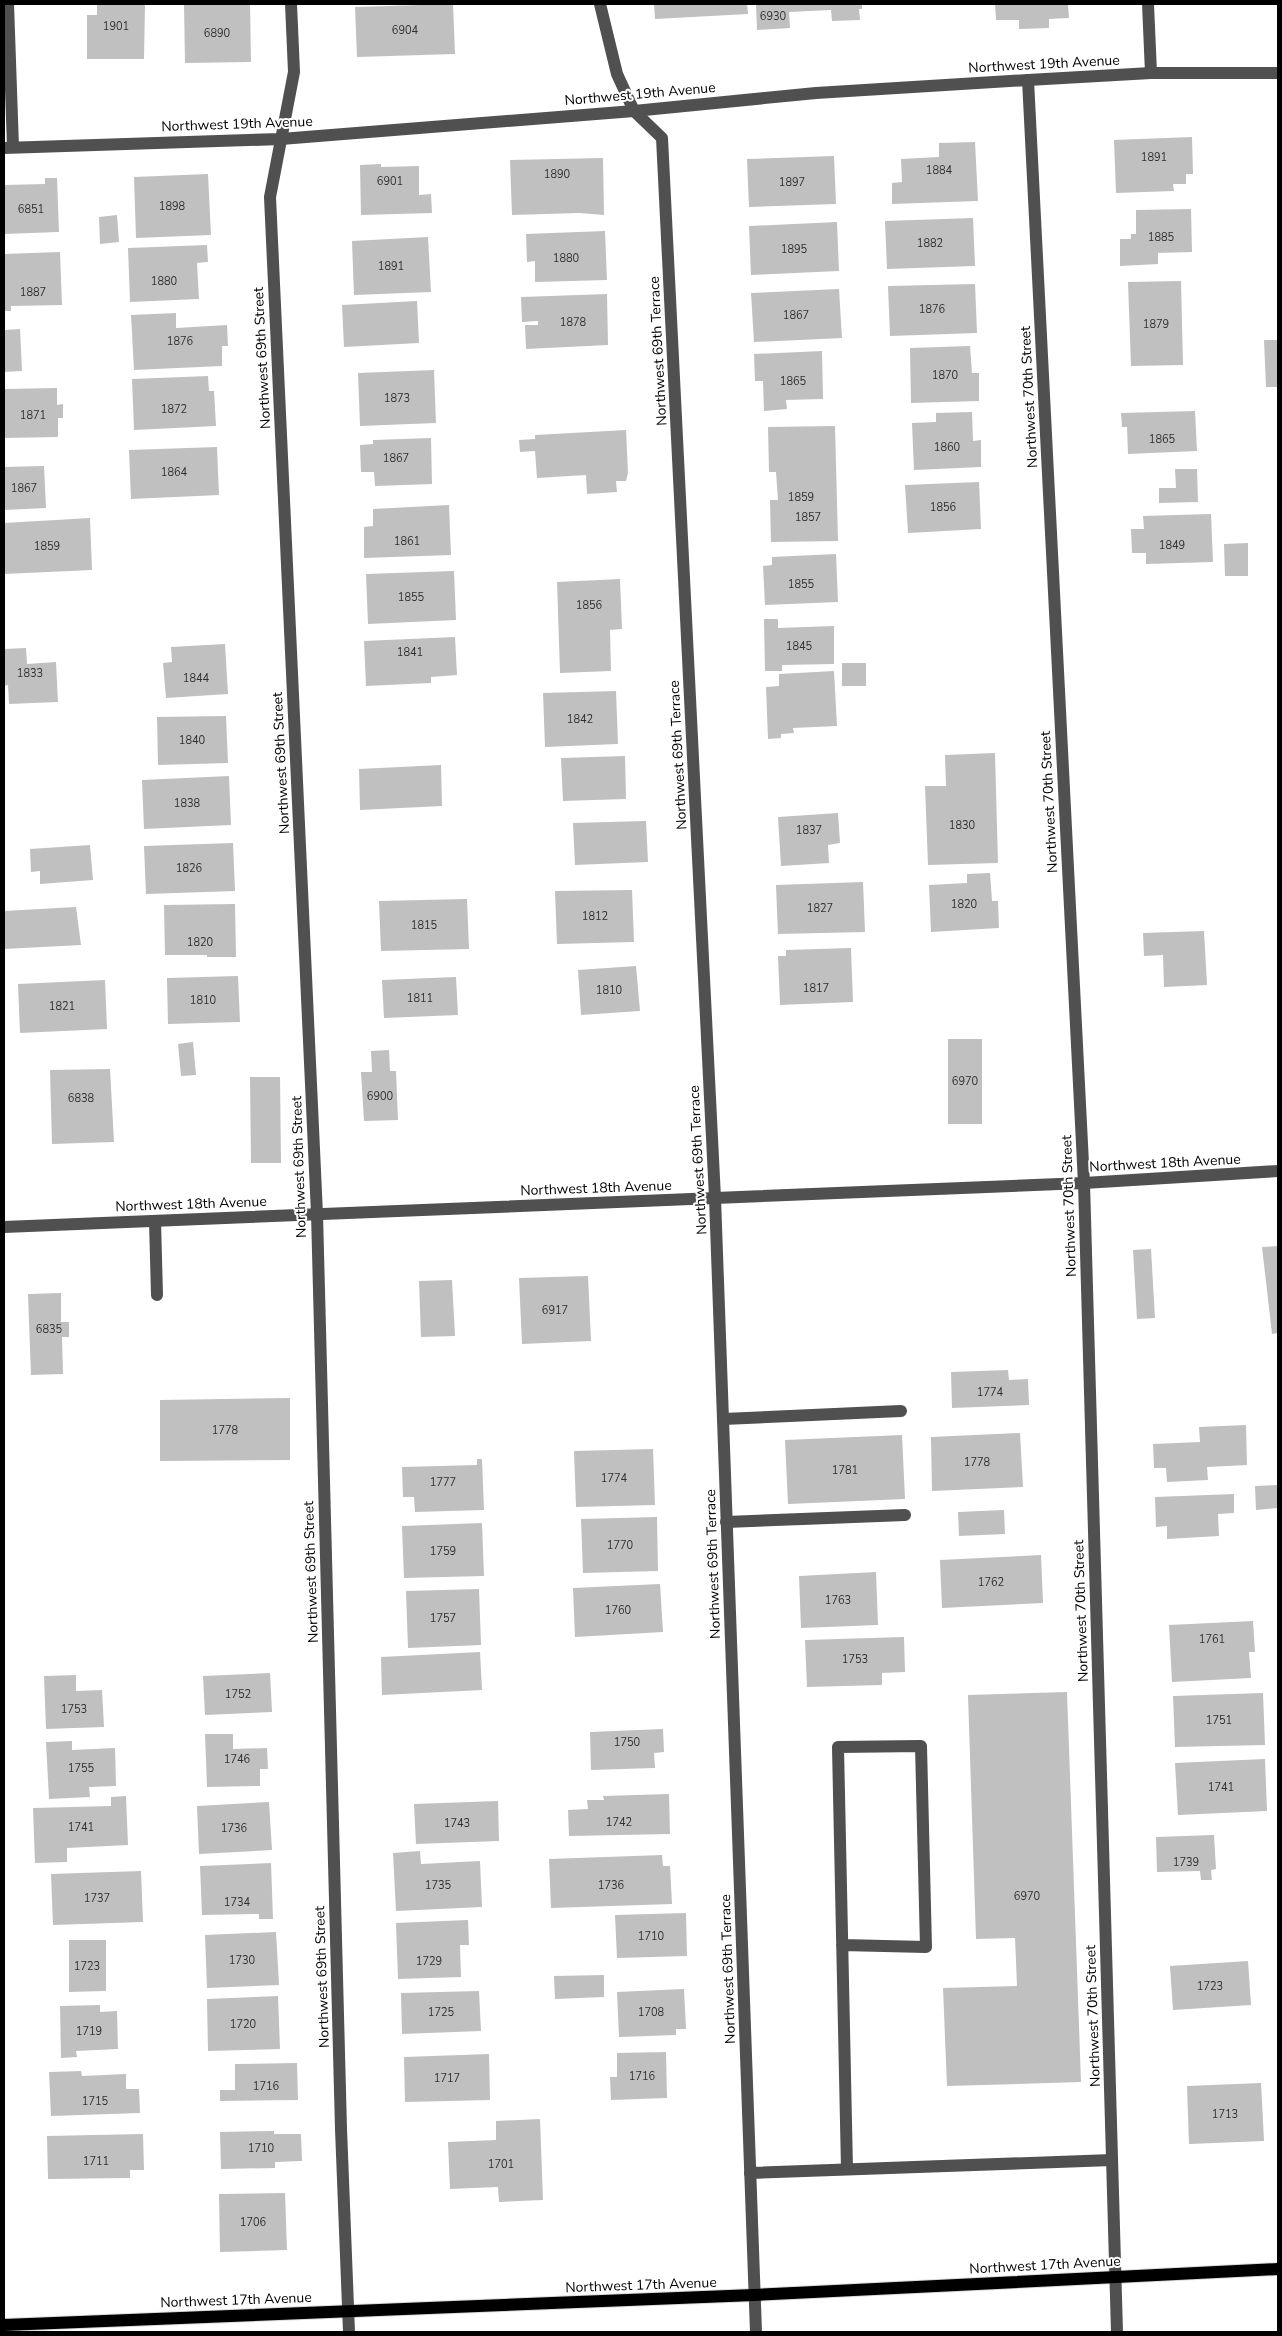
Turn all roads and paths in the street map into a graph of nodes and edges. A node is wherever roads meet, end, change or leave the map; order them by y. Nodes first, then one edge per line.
1 (8, 4) edge
2 (291, 4) edge
3 (600, 4) edge
4 (1148, 4) edge
5 (1151, 73) junction
6 (1278, 73) edge
7 (1028, 80) junction
8 (634, 111) junction
9 (281, 139) junction
10 (8, 148) edge
11 (1278, 1171) edge
12 (1084, 1182) junction
13 (715, 1198) junction
14 (317, 1214) junction
15 (155, 1221) junction
16 (4, 1227) edge
17 (157, 1295) dead end
18 (901, 1411) dead end
19 (723, 1419) junction
20 (905, 1514) dead end
21 (726, 1522) junction
22 (842, 1945) junction
23 (1112, 2160) junction
24 (847, 2169) junction
25 (750, 2173) junction
26 (1278, 2269) edge
27 (1116, 2277) junction
28 (754, 2295) junction
29 (348, 2310) junction
30 (4, 2324) edge
31 (349, 2332) edge
32 (756, 2332) edge
33 (1117, 2332) edge

1 - 10 street
2 - 9 street, Northwest 69th Street
3 - 8 street, Northwest 69th Terrace
4 - 5 street
5 - 6 street, Northwest 19th Avenue
5 - 7 street, Northwest 19th Avenue
7 - 8 street, Northwest 19th Avenue
7 - 12 street, Northwest 70th Street
8 - 9 street, Northwest 19th Avenue
8 - 13 street, Northwest 69th Terrace
9 - 10 street, Northwest 19th Avenue
9 - 14 street, Northwest 69th Street
11 - 12 street, Northwest 18th Avenue
12 - 13 street, Northwest 18th Avenue
12 - 23 street, Northwest 70th Street
13 - 14 street, Northwest 18th Avenue
13 - 19 street, Northwest 69th Terrace
14 - 15 street, Northwest 18th Avenue
14 - 29 street, Northwest 69th Street
15 - 16 street, Northwest 18th Avenue
15 - 17 street
18 - 19 street
19 - 21 street, Northwest 69th Terrace
20 - 21 street
21 - 25 street, Northwest 69th Terrace
22 - 22 street
22 - 24 street
23 - 24 street
23 - 27 street, Northwest 70th Street
24 - 25 street
25 - 28 street, Northwest 69th Terrace
26 - 27 main road, Northwest 17th Avenue
27 - 28 main road, Northwest 17th Avenue
27 - 33 street, Northwest 70th Street
28 - 29 main road, Northwest 17th Avenue
28 - 32 street, Northwest 69th Terrace
29 - 30 main road, Northwest 17th Avenue
29 - 31 street, Northwest 69th Street

